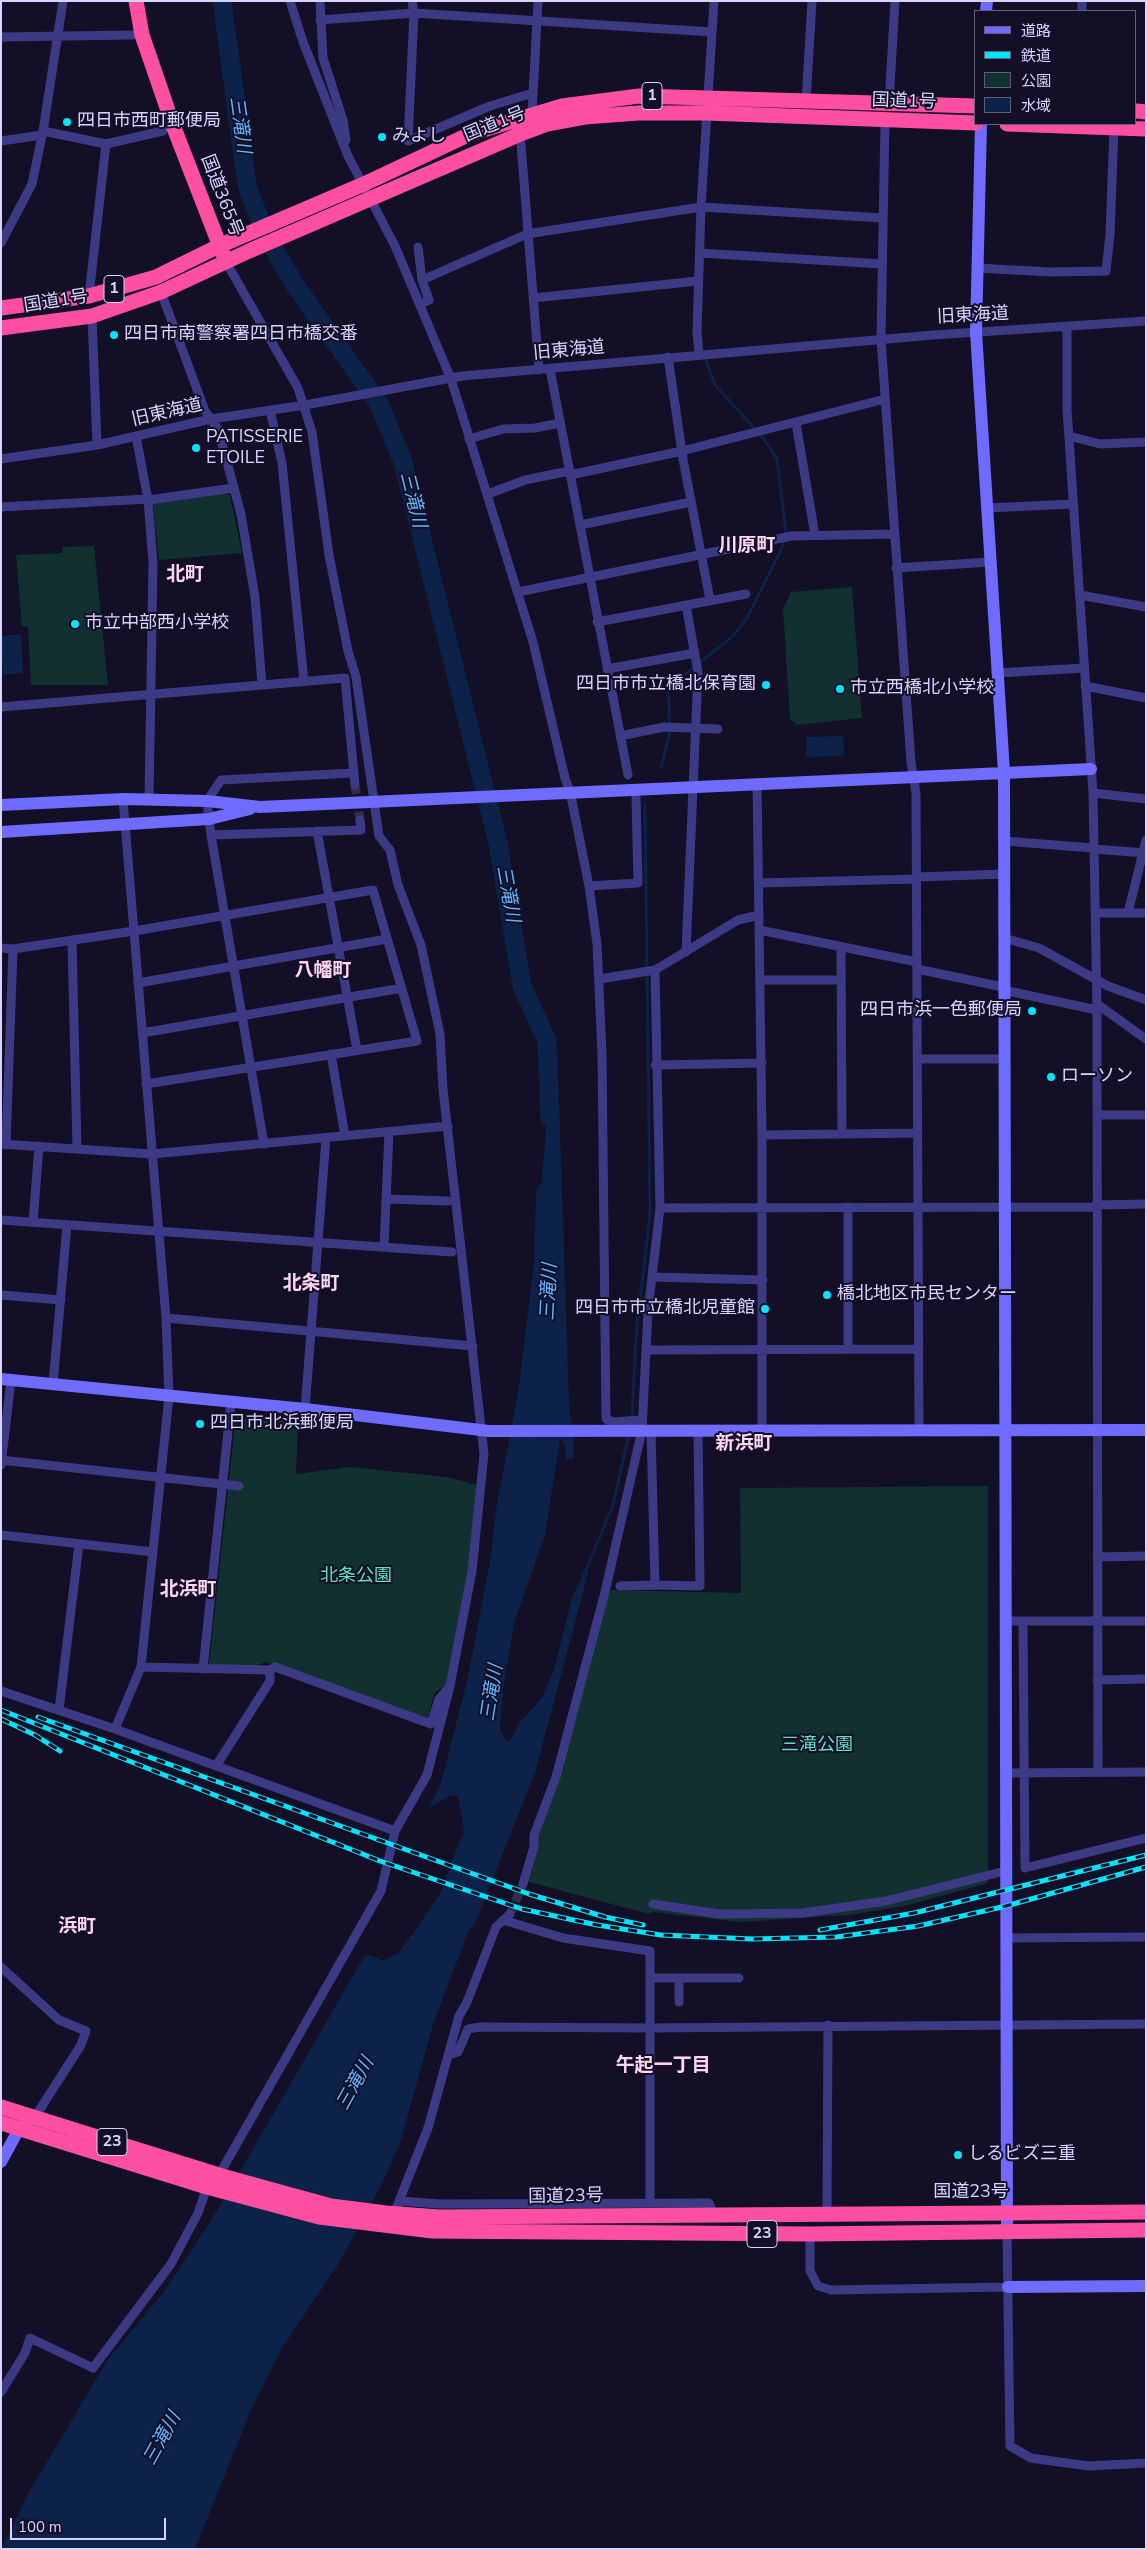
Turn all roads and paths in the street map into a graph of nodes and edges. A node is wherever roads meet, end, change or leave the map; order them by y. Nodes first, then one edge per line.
1 (62, 1) edge
2 (136, 1) edge
3 (290, 1) edge
4 (320, 1) edge
5 (412, 1) edge
6 (538, 1) edge
7 (714, 1) edge
8 (812, 1) edge
9 (895, 1) edge
10 (414, 13) junction
11 (320, 20) junction
12 (537, 20) junction
13 (712, 32) junction
14 (133, 36) dead end
15 (1, 37) edge
16 (58, 37) junction
17 (533, 93) junction
18 (806, 101) junction
19 (889, 104) junction
20 (708, 106) junction
21 (974, 106) edge
22 (532, 114) junction
23 (885, 121) junction
24 (974, 122) edge
25 (981, 125) edge
26 (1034, 125) edge
27 (1114, 128) junction
28 (1146, 130) edge
29 (163, 131) dead end
30 (42, 133) junction
31 (518, 135) junction
32 (1, 141) edge
33 (106, 144) junction
34 (348, 156) junction
35 (364, 184) junction
36 (372, 199) junction
37 (701, 207) junction
38 (883, 218) junction
39 (527, 234) junction
40 (1, 243) edge
41 (219, 246) junction
42 (418, 247) dead end
43 (700, 252) junction
44 (226, 262) junction
45 (882, 264) junction
46 (977, 268) junction
47 (422, 280) junction
48 (698, 281) junction
49 (161, 292) junction
50 (89, 296) junction
51 (532, 298) junction
52 (421, 304) junction
53 (1, 308) edge
54 (92, 316) junction
55 (1146, 321) edge
56 (1067, 327) junction
57 (1, 328) edge
58 (976, 332) junction
59 (881, 340) junction
60 (699, 354) junction
61 (668, 357) junction
62 (550, 369) junction
63 (539, 370) junction
64 (451, 379) junction
65 (885, 399) junction
66 (310, 404) junction
67 (270, 410) junction
68 (211, 419) junction
69 (796, 423) junction
70 (560, 424) junction
71 (136, 436) junction
72 (1069, 436) junction
73 (469, 439) junction
74 (1146, 442) edge
75 (97, 445) junction
76 (682, 451) junction
77 (1, 459) edge
78 (570, 473) junction
79 (234, 488) junction
80 (488, 494) junction
81 (148, 500) junction
82 (691, 502) junction
83 (1073, 504) junction
84 (1, 507) edge
85 (987, 508) junction
86 (580, 525) junction
87 (894, 534) junction
88 (816, 535) junction
89 (701, 554) junction
90 (990, 562) junction
91 (896, 568) junction
92 (590, 577) junction
93 (518, 592) junction
94 (746, 594) dead end
95 (1080, 595) junction
96 (710, 600) junction
97 (686, 605) junction
98 (1146, 607) edge
99 (598, 622) junction
100 (695, 655) junction
101 (1084, 668) junction
102 (607, 669) junction
103 (998, 673) junction
104 (304, 681) junction
105 (262, 685) junction
106 (1085, 686) junction
107 (150, 694) junction
108 (1146, 698) edge
109 (1, 707) edge
110 (694, 728) junction
111 (718, 729) dead end
112 (620, 736) junction
113 (1091, 769) junction
114 (1004, 772) junction
115 (353, 773) junction
116 (628, 775) dead end
117 (913, 776) junction
118 (757, 783) junction
119 (355, 785) tunnel mouth
120 (692, 785) junction
121 (567, 791) junction
122 (1093, 793) junction
123 (636, 796) dead end
124 (123, 799) junction
125 (1146, 799) edge
126 (149, 800) junction
127 (380, 800) junction
128 (207, 801) junction
129 (1, 805) edge
130 (260, 807) junction
131 (209, 819) junction
132 (360, 820) dead end
133 (125, 824) junction
134 (316, 831) junction
135 (1, 832) edge
136 (211, 836) junction
137 (1146, 840) edge
138 (1004, 841) junction
139 (1093, 849) junction
140 (1144, 853) edge
141 (1004, 874) junction
142 (916, 878) junction
143 (759, 883) junction
144 (589, 886) junction
145 (328, 897) junction
146 (1096, 913) junction
147 (1128, 913) junction
148 (1146, 913) edge
149 (225, 915) junction
150 (759, 915) junction
151 (759, 930) junction
152 (134, 931) junction
153 (1004, 938) junction
154 (387, 939) junction
155 (72, 940) junction
156 (841, 946) junction
157 (1, 948) edge
158 (338, 948) junction
159 (13, 949) junction
160 (686, 952) junction
161 (917, 965) junction
162 (233, 966) junction
163 (653, 971) junction
164 (600, 979) junction
165 (760, 980) junction
166 (841, 980) junction
167 (1096, 980) junction
168 (138, 982) junction
169 (402, 988) junction
170 (1003, 988) junction
171 (346, 998) junction
172 (1146, 1000) edge
173 (1097, 1007) junction
174 (241, 1016) junction
175 (142, 1033) junction
176 (1146, 1039) edge
177 (357, 1050) junction
178 (331, 1054) junction
179 (917, 1059) junction
180 (1004, 1059) junction
181 (762, 1064) junction
182 (655, 1065) junction
183 (250, 1067) junction
184 (146, 1084) junction
185 (1097, 1115) junction
186 (1146, 1115) edge
187 (448, 1126) junction
188 (389, 1132) junction
189 (918, 1133) junction
190 (842, 1134) junction
191 (762, 1135) junction
192 (345, 1136) junction
193 (326, 1138) junction
194 (4, 1144) edge
195 (264, 1144) junction
196 (39, 1146) junction
197 (77, 1149) junction
198 (152, 1154) junction
199 (386, 1199) junction
200 (448, 1201) dead end
201 (1146, 1204) edge
202 (1096, 1206) junction
203 (1006, 1207) junction
204 (660, 1208) junction
205 (763, 1208) junction
206 (848, 1208) junction
207 (918, 1208) junction
208 (1, 1220) edge
209 (33, 1222) junction
210 (68, 1225) junction
211 (159, 1231) junction
212 (318, 1242) junction
213 (384, 1247) junction
214 (452, 1252) dead end
215 (653, 1278) junction
216 (763, 1280) junction
217 (1, 1295) edge
218 (61, 1300) junction
219 (166, 1318) junction
220 (311, 1331) junction
221 (473, 1346) junction
222 (848, 1349) junction
223 (919, 1349) junction
224 (646, 1350) junction
225 (762, 1350) junction
226 (6, 1380) edge
227 (54, 1384) junction
228 (169, 1396) junction
229 (232, 1403) junction
230 (305, 1409) junction
231 (642, 1427) junction
232 (485, 1430) junction
233 (1097, 1430) junction
234 (1146, 1430) edge
235 (698, 1431) junction
236 (762, 1431) junction
237 (919, 1431) junction
238 (1005, 1431) junction
239 (2, 1460) edge
240 (1, 1466) edge
241 (161, 1477) junction
242 (223, 1484) junction
243 (239, 1486) dead end
244 (1, 1535) edge
245 (79, 1544) junction
246 (153, 1552) junction
247 (1146, 1556) edge
248 (1097, 1557) junction
249 (655, 1585) junction
250 (620, 1586) dead end
251 (1096, 1620) junction
252 (1005, 1621) junction
253 (1023, 1621) junction
254 (1146, 1621) edge
255 (141, 1667) junction
256 (203, 1669) junction
257 (270, 1670) junction
258 (1146, 1679) edge
259 (1097, 1680) junction
260 (450, 1686) junction
261 (1, 1691) edge
262 (59, 1710) junction
263 (115, 1729) junction
264 (216, 1766) junction
265 (1098, 1772) junction
266 (1146, 1772) edge
267 (1005, 1773) junction
268 (1024, 1773) junction
269 (395, 1831) junction
270 (1146, 1838) edge
271 (1006, 1871) junction
272 (523, 1884) tunnel mouth
273 (653, 1904) dead end
274 (1146, 1937) edge
275 (1006, 1938) junction
276 (1, 1967) edge
277 (650, 1978) junction
278 (679, 1978) junction
279 (739, 1978) dead end
280 (679, 2002) dead end
281 (1006, 2024) junction
282 (1146, 2024) edge
283 (828, 2025) junction
284 (649, 2028) junction
285 (448, 2055) junction
286 (1, 2107) edge
287 (34, 2118) junction
288 (1, 2123) edge
289 (19, 2129) junction
290 (1, 2162) edge
291 (215, 2182) junction
292 (650, 2203) junction
293 (1007, 2212) junction
294 (1146, 2212) edge
295 (390, 2213) junction
296 (827, 2213) junction
297 (714, 2214) junction
298 (1146, 2230) edge
299 (1007, 2233) junction
300 (810, 2234) junction
301 (1146, 2286) edge
302 (1008, 2287) junction
303 (1, 2392) edge
304 (1146, 2463) edge

1 - 16 street
2 - 41 highway, 国道365号
3 - 34 street
4 - 11 street
5 - 10 street
6 - 12 street
7 - 13 street
8 - 18 street
9 - 19 street
10 - 11 street
10 - 12 street
10 - 17 street
11 - 34 street
12 - 13 street
12 - 17 street
13 - 20 street
14 - 16 street
15 - 16 street
16 - 30 street
17 - 22 street
18 - 19 highway, 国道1号 / 1
18 - 20 highway, 国道1号 / 1
19 - 21 highway, 国道1号 / 1
20 - 22 highway, 国道1号 / 1
20 - 23 highway, 国道1号 / 1
20 - 31 highway, 国道1号 / 1
20 - 37 street
22 - 35 highway, 国道1号 / 1
23 - 24 highway, 国道1号 / 1
23 - 38 street
25 - 46 street
26 - 27 highway
27 - 28 highway
27 - 46 street
29 - 33 street
30 - 32 street
30 - 33 street
30 - 40 street
31 - 36 highway, 国道1号 / 1
31 - 39 street
33 - 50 street
34 - 35 street
35 - 36 street
35 - 41 highway, 国道1号 / 1
36 - 44 highway, 国道1号 / 1
36 - 52 street
37 - 38 street
37 - 39 street
37 - 43 street
38 - 45 street
39 - 47 street
39 - 51 street
41 - 44 highway, 国道365号
41 - 50 highway, 国道1号 / 1
42 - 47 street
43 - 45 street
43 - 48 street
44 - 49 highway, 国道1号 / 1
44 - 66 street
45 - 59 street
46 - 58 street
47 - 52 street
48 - 51 street
48 - 60 street
49 - 54 highway, 国道1号 / 1
49 - 68 street
50 - 53 highway, 国道1号 / 1
51 - 63 street
52 - 64 street
54 - 57 highway, 国道1号 / 1
54 - 75 street
55 - 56 street, 旧東海道
56 - 58 street, 旧東海道
56 - 72 street
58 - 59 street, 旧東海道
58 - 85 street
59 - 60 street, 旧東海道
59 - 65 street
60 - 61 street, 旧東海道
61 - 62 street, 旧東海道
61 - 76 street
62 - 63 street, 旧東海道
62 - 70 street
63 - 64 street, 旧東海道
64 - 66 street, 旧東海道
64 - 73 street
65 - 69 street
65 - 87 street
66 - 67 street, 旧東海道
66 - 127 street
67 - 68 street, 旧東海道
67 - 104 street
68 - 71 street, 旧東海道
68 - 79 street
69 - 76 street
69 - 88 street
70 - 73 street
70 - 78 street
71 - 75 street, 旧東海道
71 - 81 street
72 - 74 street
72 - 83 street
73 - 80 street
75 - 77 street, 旧東海道
76 - 78 street
76 - 82 street
78 - 80 street
78 - 86 street
79 - 81 street
79 - 105 street
80 - 93 street
81 - 84 street
81 - 107 street
82 - 86 street
82 - 89 street
83 - 85 street
83 - 95 street
85 - 90 street
86 - 92 street
87 - 88 street
87 - 91 street
88 - 89 street
89 - 92 street
89 - 96 street
90 - 91 street
90 - 103 street
91 - 117 street
92 - 93 street
92 - 99 street
93 - 121 street
94 - 96 street
95 - 98 street
95 - 101 street
96 - 97 street
97 - 99 street
97 - 100 street
99 - 102 street
100 - 102 street
100 - 110 street
101 - 103 street
101 - 106 street
102 - 112 street
103 - 114 street
104 - 105 street
104 - 115 street
105 - 107 street
106 - 108 street
106 - 113 street
107 - 109 street
107 - 126 street
110 - 111 street
110 - 112 street
110 - 120 street
112 - 116 street
113 - 114 street
113 - 122 street
114 - 117 street
114 - 138 street
115 - 119 street
115 - 128 street
117 - 118 street
117 - 142 street
118 - 120 street
118 - 143 street
120 - 121 street
120 - 160 street
121 - 127 street
121 - 144 street
122 - 125 street
122 - 139 street
123 - 144 street
124 - 126 street
124 - 129 street
124 - 133 street
126 - 128 street
127 - 130 street
127 - 187 street
128 - 130 street
128 - 131 street
130 - 131 street
131 - 133 street
131 - 136 street
132 - 134 street
133 - 135 street
133 - 152 street
134 - 136 street
134 - 145 street
136 - 149 street
137 - 140 street
138 - 139 street
138 - 141 street
139 - 140 street
139 - 146 street
140 - 147 street
141 - 142 street
141 - 153 street
142 - 143 street
142 - 161 street
143 - 150 street
144 - 164 street
145 - 149 street
145 - 154 street
145 - 158 street
146 - 147 street
146 - 167 street
147 - 148 street
149 - 152 street
149 - 162 street
150 - 151 street
150 - 160 street
151 - 156 street
151 - 165 street
152 - 155 street
152 - 168 street
153 - 167 street
153 - 170 street
154 - 158 street
154 - 169 street
155 - 159 street
155 - 197 street
156 - 161 street
156 - 166 street
157 - 159 street
158 - 162 street
158 - 171 street
159 - 194 street
160 - 163 street
161 - 170 street
161 - 179 street
162 - 168 street
162 - 174 street
163 - 164 street
163 - 182 street
164 - 231 street
165 - 166 street
165 - 181 street
166 - 190 street
167 - 172 street
167 - 173 street
168 - 175 street
169 - 171 street
169 - 177 street
170 - 173 street
170 - 180 street
171 - 174 street
171 - 177 street
173 - 176 street
173 - 185 street
174 - 175 street
174 - 183 street
175 - 184 street
177 - 178 street
178 - 183 street
178 - 192 street
179 - 180 street
179 - 189 street
180 - 203 street
181 - 182 street
181 - 191 street
182 - 204 street
183 - 184 street
183 - 195 street
184 - 198 street
185 - 186 street
185 - 202 street
187 - 188 street
187 - 221 street
188 - 192 street
188 - 199 street
189 - 190 street
189 - 207 street
190 - 191 street
191 - 205 street
192 - 193 street
193 - 195 street
193 - 212 street
194 - 196 street
195 - 198 street
196 - 197 street
196 - 209 street
197 - 198 street
198 - 211 street
199 - 200 street
199 - 213 street
201 - 202 street
202 - 203 street
202 - 233 street
203 - 207 street
203 - 238 street
204 - 205 street
204 - 215 street
205 - 206 street
205 - 216 street
206 - 207 street
206 - 222 street
207 - 223 street
208 - 209 street
209 - 210 street
210 - 211 street
210 - 218 street
211 - 212 street
211 - 219 street
212 - 213 street
212 - 220 street
213 - 214 street
215 - 216 street
215 - 224 street
216 - 225 street
217 - 218 street
218 - 227 street
219 - 220 street
219 - 228 street
220 - 221 street
220 - 230 street
221 - 232 street
222 - 223 street
222 - 225 street
223 - 237 street
224 - 225 street
224 - 231 street
225 - 236 street
226 - 227 street
226 - 239 street
227 - 228 street
228 - 229 street
228 - 241 street
229 - 230 street
229 - 242 street
230 - 232 street
231 - 232 street
231 - 235 street
231 - 249 street
231 - 272 street
232 - 260 street
233 - 234 street
233 - 238 street
233 - 248 street
235 - 236 street
235 - 249 street
236 - 237 street
237 - 238 street
238 - 252 street
239 - 240 street
239 - 241 street
241 - 242 street
241 - 246 street
242 - 243 street
242 - 256 street
244 - 245 street
245 - 246 street
245 - 262 street
246 - 255 street
247 - 248 street
248 - 251 street
249 - 250 street
251 - 253 street
251 - 254 street
251 - 259 street
252 - 253 street
252 - 267 street
253 - 268 street
255 - 256 street
255 - 263 street
256 - 257 street
257 - 260 street
257 - 264 street
258 - 259 street
259 - 265 street
260 - 269 street
261 - 262 street
262 - 263 street
263 - 264 street
264 - 269 street
265 - 266 street
265 - 268 street
267 - 268 street
267 - 271 street
268 - 270 street
269 - 291 street
271 - 273 street
271 - 275 street
274 - 275 street
275 - 281 street
276 - 287 street
277 - 278 street
277 - 284 street
277 - 285 street
278 - 279 street
278 - 280 street
281 - 282 street
281 - 283 street
281 - 293 street
283 - 284 street
283 - 296 street
284 - 285 street
284 - 292 street
285 - 295 street
286 - 287 highway, 国道23号 / 23
287 - 289 street
287 - 291 highway, 国道23号 / 23
288 - 289 highway, 国道23号 / 23
289 - 290 street
289 - 291 highway, 国道23号 / 23
291 - 295 highway, 国道23号 / 23
291 - 303 street
292 - 295 street
292 - 297 street
293 - 294 highway, 国道23号 / 23
293 - 296 highway, 国道23号 / 23
293 - 299 street
295 - 297 highway, 国道23号 / 23
295 - 300 highway, 国道23号 / 23
296 - 297 highway, 国道23号 / 23
298 - 299 highway, 国道23号 / 23
299 - 300 highway, 国道23号 / 23
299 - 302 street
300 - 302 street
301 - 302 street
302 - 304 street

